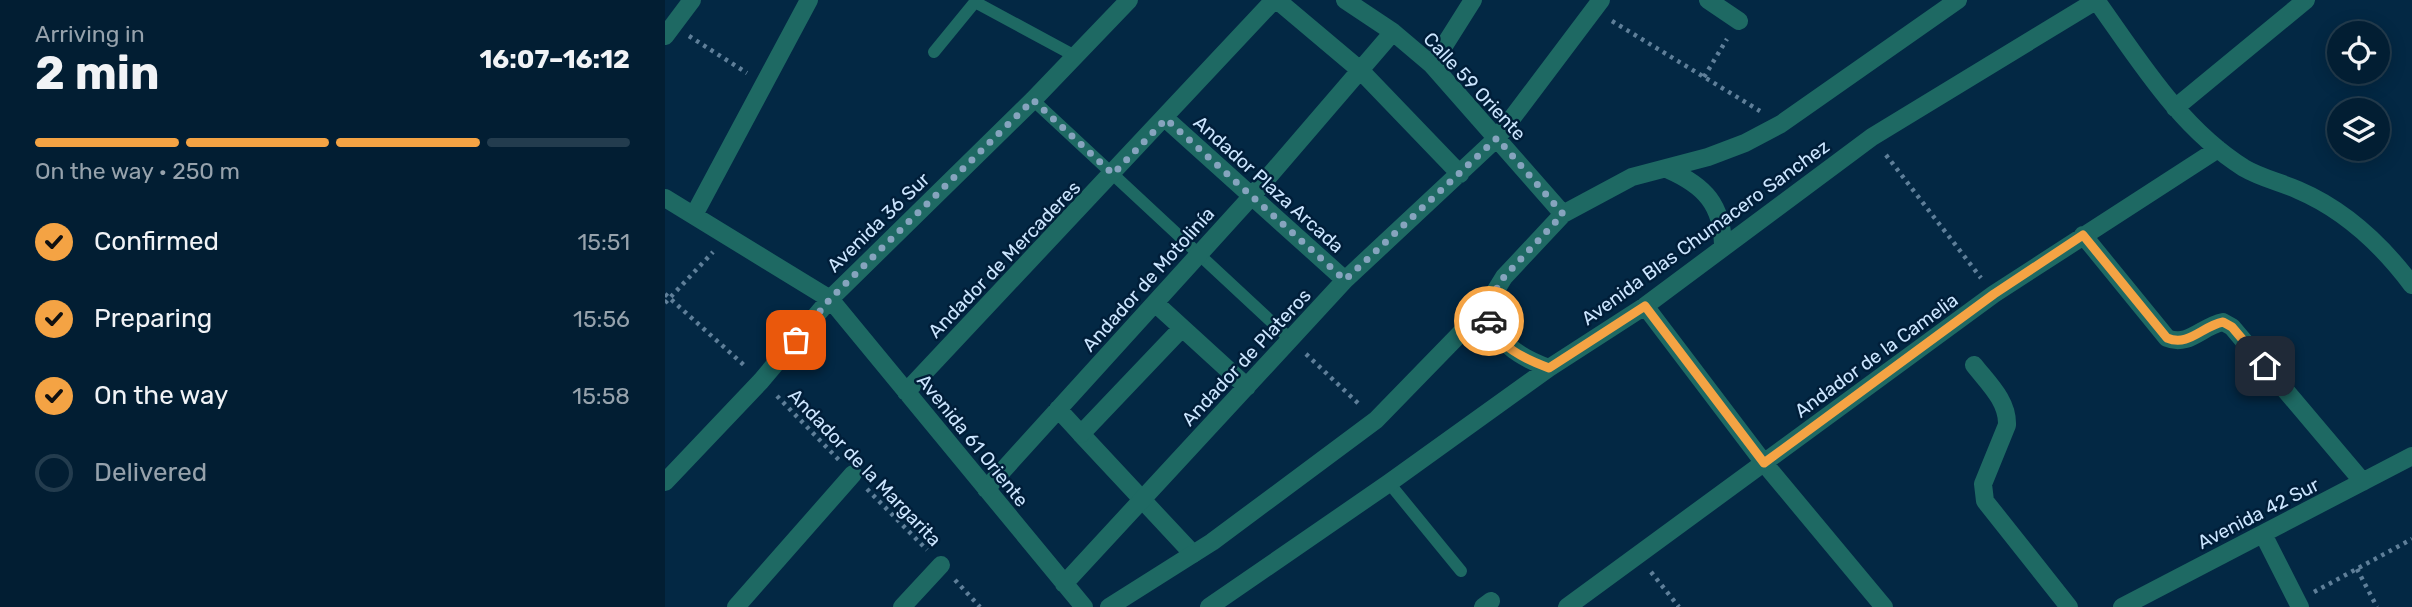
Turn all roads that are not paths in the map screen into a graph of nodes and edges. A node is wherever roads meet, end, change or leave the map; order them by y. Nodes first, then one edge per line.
1 (692, 0) edge
2 (809, 0) edge
3 (1129, 0) edge
4 (1276, 0) edge
5 (1345, 0) edge
6 (1473, 0) edge
7 (1708, 0) edge
8 (1958, 0) edge
9 (2097, 0) edge
10 (2306, 0) edge
11 (1598, 5) edge
12 (1739, 21) dead end
13 (669, 31) edge
14 (1393, 32) junction
15 (934, 52) dead end
16 (1075, 57) junction
17 (1432, 65) junction
18 (1360, 70) junction
19 (1033, 100) junction
20 (2175, 108) junction
21 (1166, 119) junction
22 (1497, 138) junction
23 (2218, 149) junction
24 (1669, 170) junction
25 (1113, 174) junction
26 (1460, 174) junction
27 (1251, 197) junction
28 (665, 198) edge
29 (1563, 214) junction
30 (694, 215) junction
31 (2083, 235) junction
32 (1723, 245) junction
33 (1199, 255) junction
34 (1345, 280) junction
35 (2412, 285) edge
36 (830, 299) junction
37 (1155, 303) junction
38 (1645, 306) junction
39 (1485, 307) junction
40 (1182, 328) junction
41 (1290, 339) junction
42 (1974, 365) dead end
43 (1549, 368) junction
44 (1247, 387) junction
45 (906, 392) junction
46 (1058, 409) junction
47 (1081, 434) junction
48 (2412, 456) edge
49 (1764, 463) junction
50 (853, 474) road end
51 (665, 482) edge
52 (2363, 482) junction
53 (1389, 483) junction
54 (986, 489) junction
55 (1142, 500) junction
56 (2263, 534) junction
57 (1193, 554) junction
58 (941, 565) road end
59 (1461, 571) dead end
60 (1064, 584) junction
61 (2298, 604) edge
62 (739, 606) edge
63 (902, 607) edge
64 (1084, 607) edge
65 (1109, 607) edge
66 (1209, 607) edge
67 (1567, 607) edge
68 (1884, 607) edge
69 (2069, 607) edge
70 (2122, 607) edge

1 - 13 street
2 - 30 street
3 - 16 street, Avenida 36 Sur
4 - 18 street
4 - 21 street, Andador de Mercaderes
5 - 14 street, Calle 59 Oriente
6 - 17 street
7 - 12 street
8 - 24 street
9 - 20 street
9 - 32 street, Avenida Blas Chumacero Sanchez
10 - 20 street
11 - 22 street, Andador de Plateros
14 - 17 street, Calle 59 Oriente
14 - 18 street, Andador de Motolinía
15 - 16 lane
16 - 19 street, Avenida 36 Sur
17 - 22 street, Calle 59 Oriente
18 - 26 street
18 - 27 street, Andador de Motolinía
19 - 25 lane
19 - 36 street, Avenida 36 Sur
20 - 23 street
21 - 25 street, Andador de Mercaderes
21 - 27 street, Andador Plaza Arcada
22 - 26 street, Andador de Plateros
22 - 29 street, Calle 59 Oriente
23 - 31 street, Andador de la Camelia
23 - 35 street
24 - 29 street
24 - 32 street
25 - 33 lane
25 - 45 street, Andador de Mercaderes
26 - 34 street, Andador de Plateros
27 - 33 street, Andador de Motolinía
27 - 34 street, Andador Plaza Arcada
28 - 30 street, Avenida 61 Oriente
29 - 39 street
30 - 36 street, Avenida 61 Oriente
31 - 49 street, Andador de la Camelia
31 - 52 street
32 - 38 street, Avenida Blas Chumacero Sanchez
33 - 37 street, Andador de Motolinía
33 - 41 lane
34 - 41 street, Andador de Plateros
36 - 45 street, Avenida 61 Oriente
36 - 51 street, Avenida 36 Sur
37 - 40 street
37 - 46 street, Andador de Motolinía
38 - 43 street, Avenida Blas Chumacero Sanchez
38 - 49 street
39 - 43 street
39 - 57 street
40 - 44 street
40 - 47 street
41 - 44 street, Andador de Plateros
42 - 69 street
43 - 53 street, Avenida Blas Chumacero Sanchez
44 - 55 street, Andador de Plateros
45 - 54 street, Avenida 61 Oriente
46 - 47 street
46 - 54 street, Andador de Motolinía
47 - 55 street
48 - 52 street, Avenida 42 Sur
49 - 67 street, Andador de la Camelia
49 - 68 street
50 - 62 street
52 - 56 street, Avenida 42 Sur
53 - 59 lane
53 - 66 street, Avenida Blas Chumacero Sanchez
54 - 60 street, Avenida 61 Oriente
55 - 57 street
55 - 60 street, Andador de Plateros
56 - 61 street
56 - 70 street, Avenida 42 Sur
57 - 65 street
58 - 63 street
60 - 64 street, Avenida 61 Oriente

